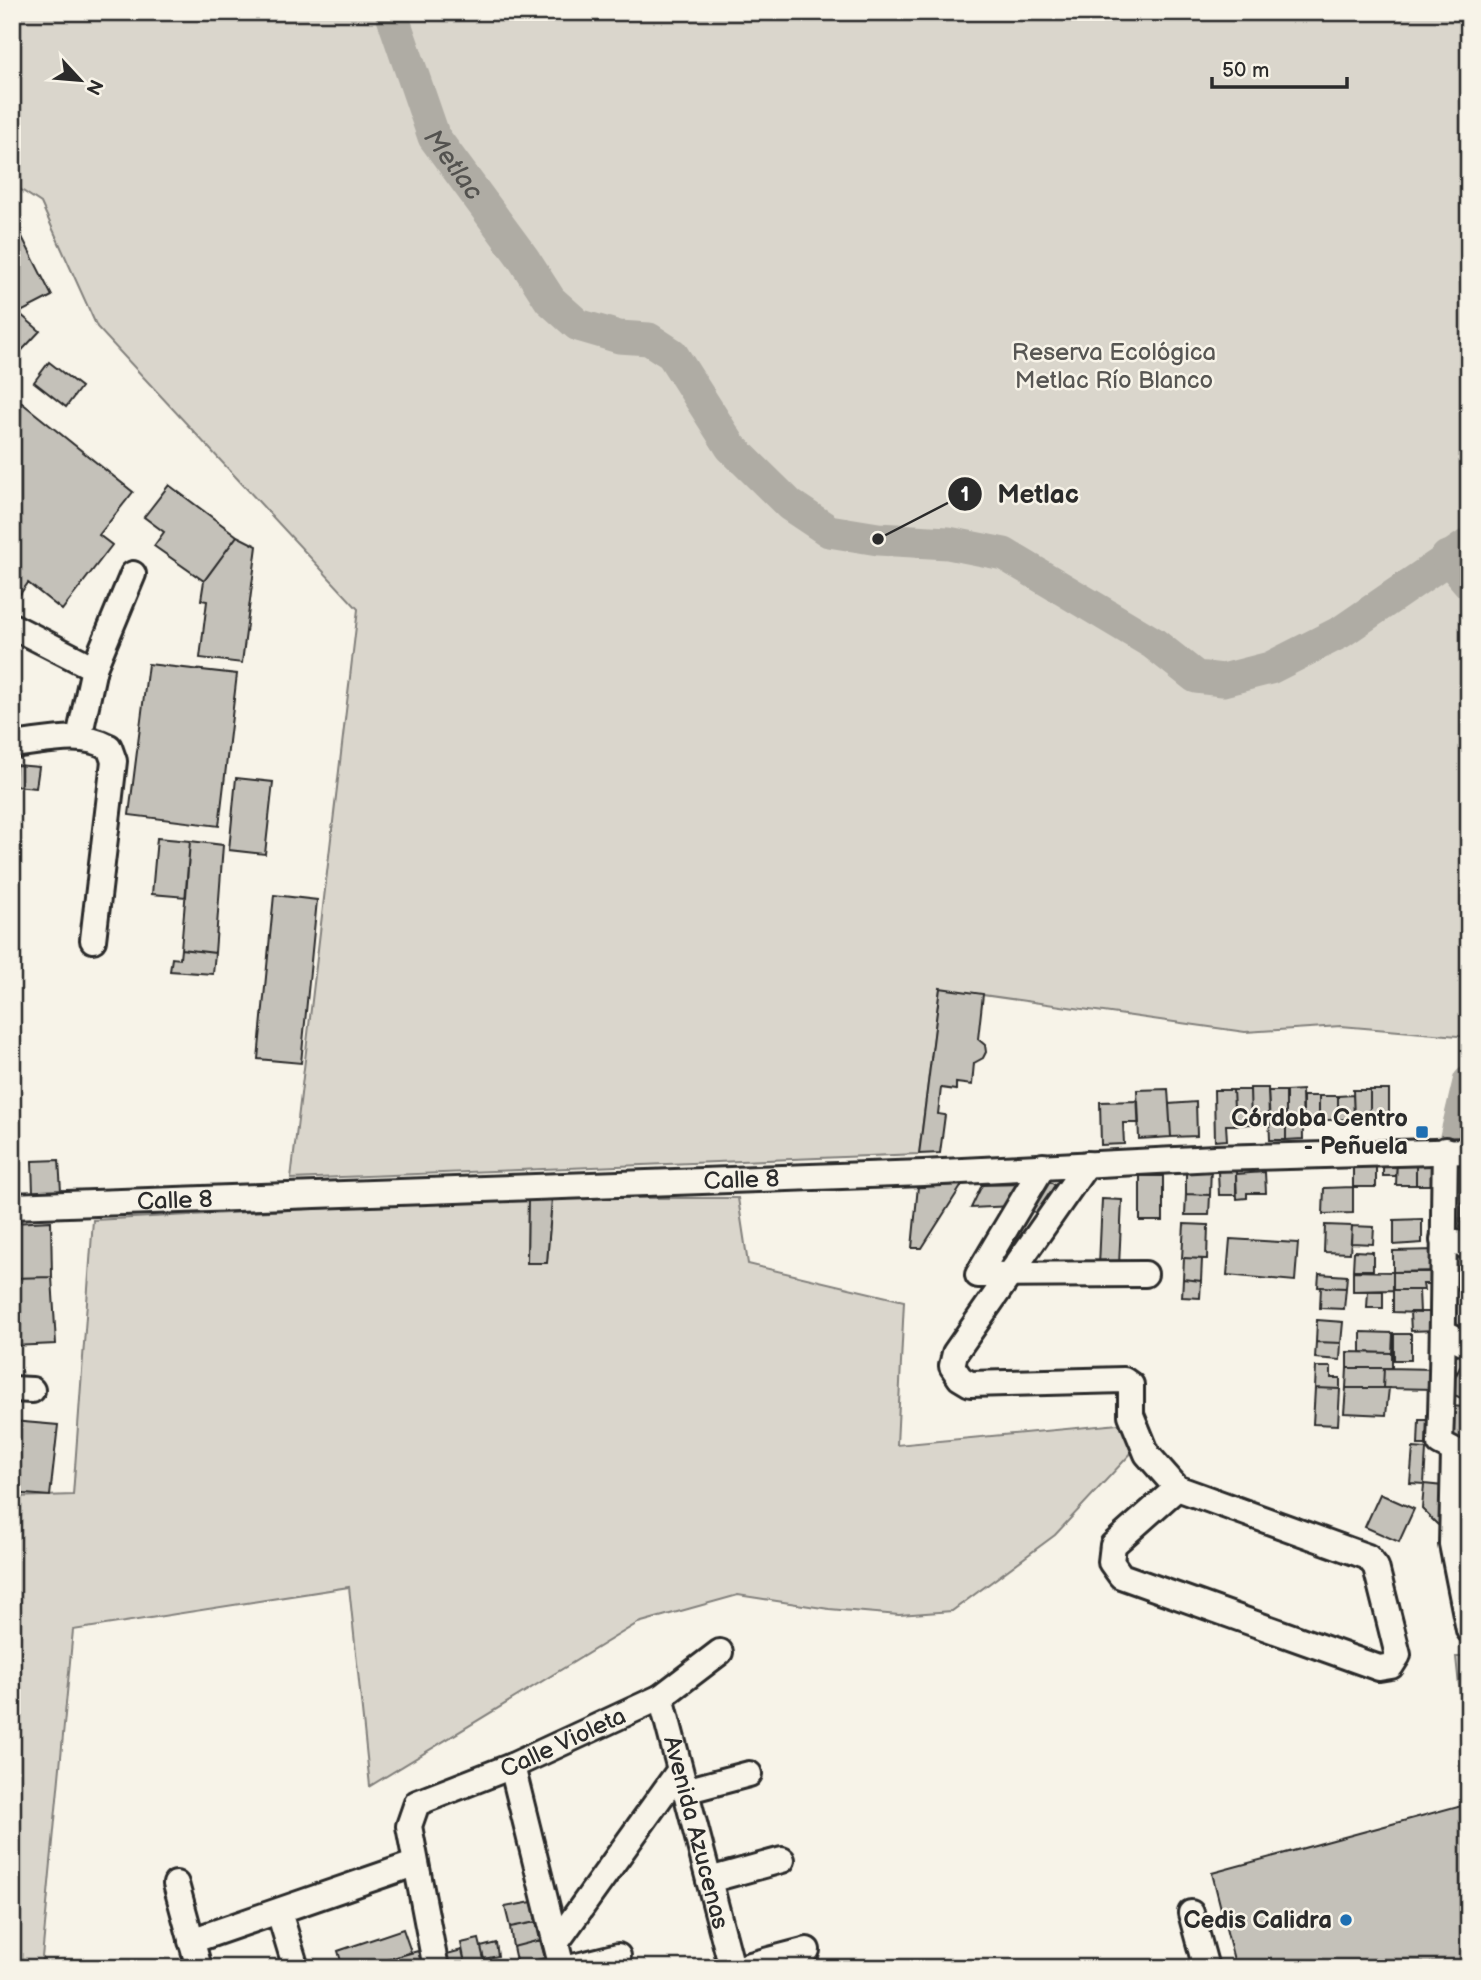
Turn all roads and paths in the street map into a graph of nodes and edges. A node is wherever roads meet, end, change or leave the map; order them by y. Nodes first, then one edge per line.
1 (133, 574) dead end
2 (12, 626) edge
3 (94, 667) junction
4 (79, 738) junction
5 (12, 746) edge
6 (93, 940) dead end
7 (1457, 1151) edge
8 (1087, 1164) junction
9 (1043, 1166) junction
10 (12, 1206) edge
11 (1458, 1244) edge
12 (1145, 1274) dead end
13 (1009, 1276) junction
14 (1445, 1333) junction
15 (1469, 1345) edge
16 (1461, 1455) edge
17 (1177, 1488) junction
18 (1460, 1542) edge
19 (1469, 1630) edge
20 (720, 1652) dead end
21 (661, 1697) junction
22 (512, 1766) junction
23 (749, 1774) dead end
24 (682, 1781) junction
25 (782, 1860) dead end
26 (414, 1864) junction
27 (709, 1880) junction
28 (176, 1884) dead end
29 (279, 1912) junction
30 (1191, 1913) dead end
31 (191, 1941) junction
32 (556, 1943) junction
33 (807, 1950) dead end
34 (618, 1956) dead end
35 (198, 1968) edge
36 (296, 1968) edge
37 (436, 1968) edge
38 (562, 1968) edge
39 (569, 1968) edge
40 (732, 1968) edge
41 (739, 1968) edge
42 (1206, 1968) edge

1 - 3 street
2 - 3 street
3 - 4 street
4 - 5 street
4 - 6 street
7 - 8 street, Calle 8
7 - 11 street
8 - 9 street, Calle 8
8 - 13 street
9 - 10 street, Calle 8
9 - 13 street
11 - 14 street
12 - 13 street
13 - 17 street
14 - 15 street
14 - 16 street
16 - 18 street
17 - 17 street
18 - 19 street
20 - 21 street, Calle Violeta
21 - 22 street, Calle Violeta
21 - 24 street, Avenida Azucenas
22 - 26 street, Calle Violeta
22 - 32 street
23 - 24 street
24 - 27 street, Avenida Azucenas
24 - 32 street
25 - 27 street
26 - 29 street
26 - 37 street
27 - 40 street, Avenida Azucenas
28 - 31 street
29 - 31 street
29 - 36 street
30 - 42 street
31 - 35 street
32 - 38 street
33 - 41 street
34 - 39 street

